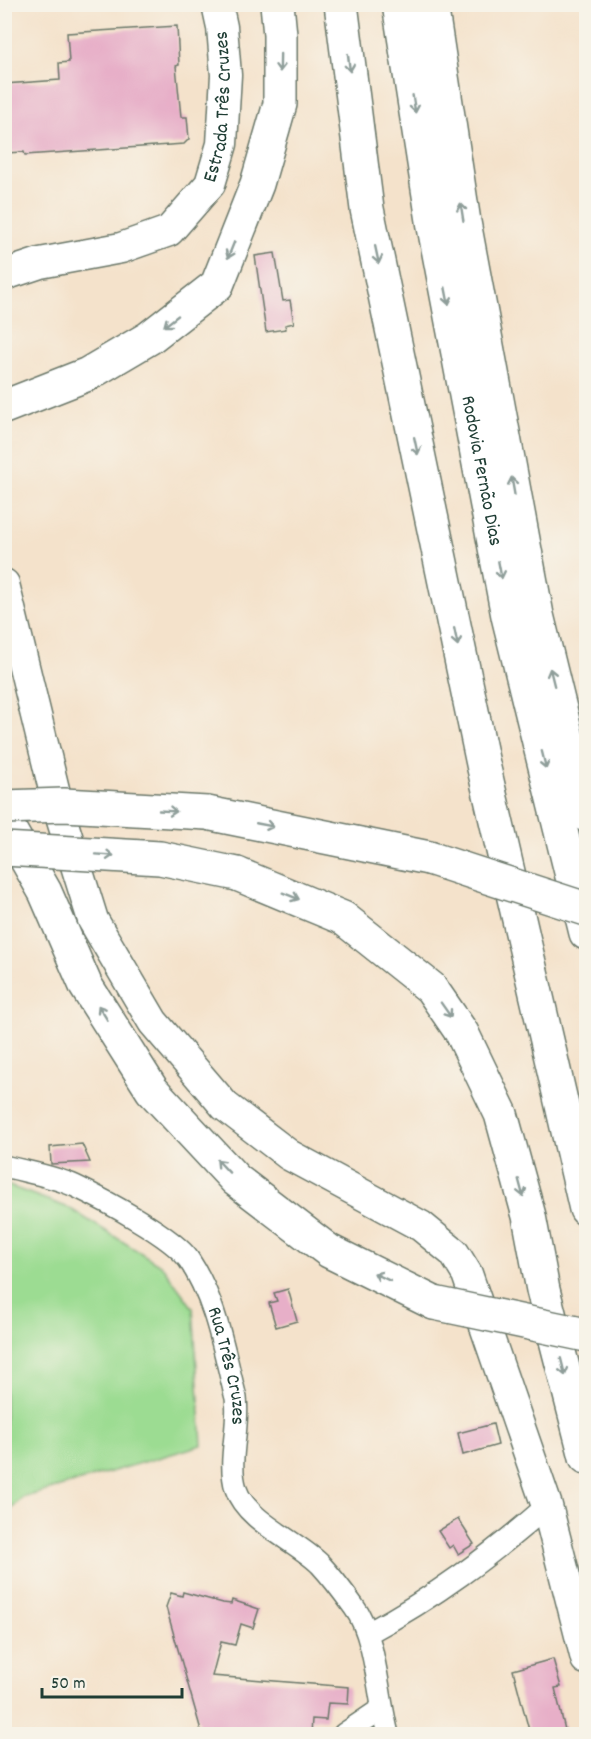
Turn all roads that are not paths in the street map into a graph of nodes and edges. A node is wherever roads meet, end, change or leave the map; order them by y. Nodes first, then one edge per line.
1 (217, 4) edge
2 (277, 4) edge
3 (341, 4) edge
4 (399, 4) edge
5 (431, 4) edge
6 (4, 275) edge
7 (4, 407) edge
8 (4, 584) edge
9 (4, 807) edge
10 (586, 815) edge
11 (4, 820) edge
12 (4, 849) edge
13 (586, 909) edge
14 (586, 933) edge
15 (4, 1166) edge
16 (586, 1209) edge
17 (586, 1335) edge
18 (586, 1457) edge
19 (547, 1506) junction
20 (368, 1633) junction
21 (586, 1659) edge
22 (381, 1709) junction
23 (344, 1734) edge
24 (388, 1734) edge

1 - 6 street, Estrada Três Cruzes
2 -> 7 highway
3 -> 16 highway
4 -> 14 highway, Rodovia Fernão Dias
10 -> 5 highway, Rodovia Fernão Dias
8 - 19 street
9 -> 13 highway, bridge
17 -> 11 highway, bridge
12 -> 18 highway, bridge
15 - 20 street, Rua Três Cruzes
19 - 20 street
19 - 21 street
20 - 22 street, Rua Três Cruzes
22 - 23 street
22 - 24 street, Rua Três Cruzes

